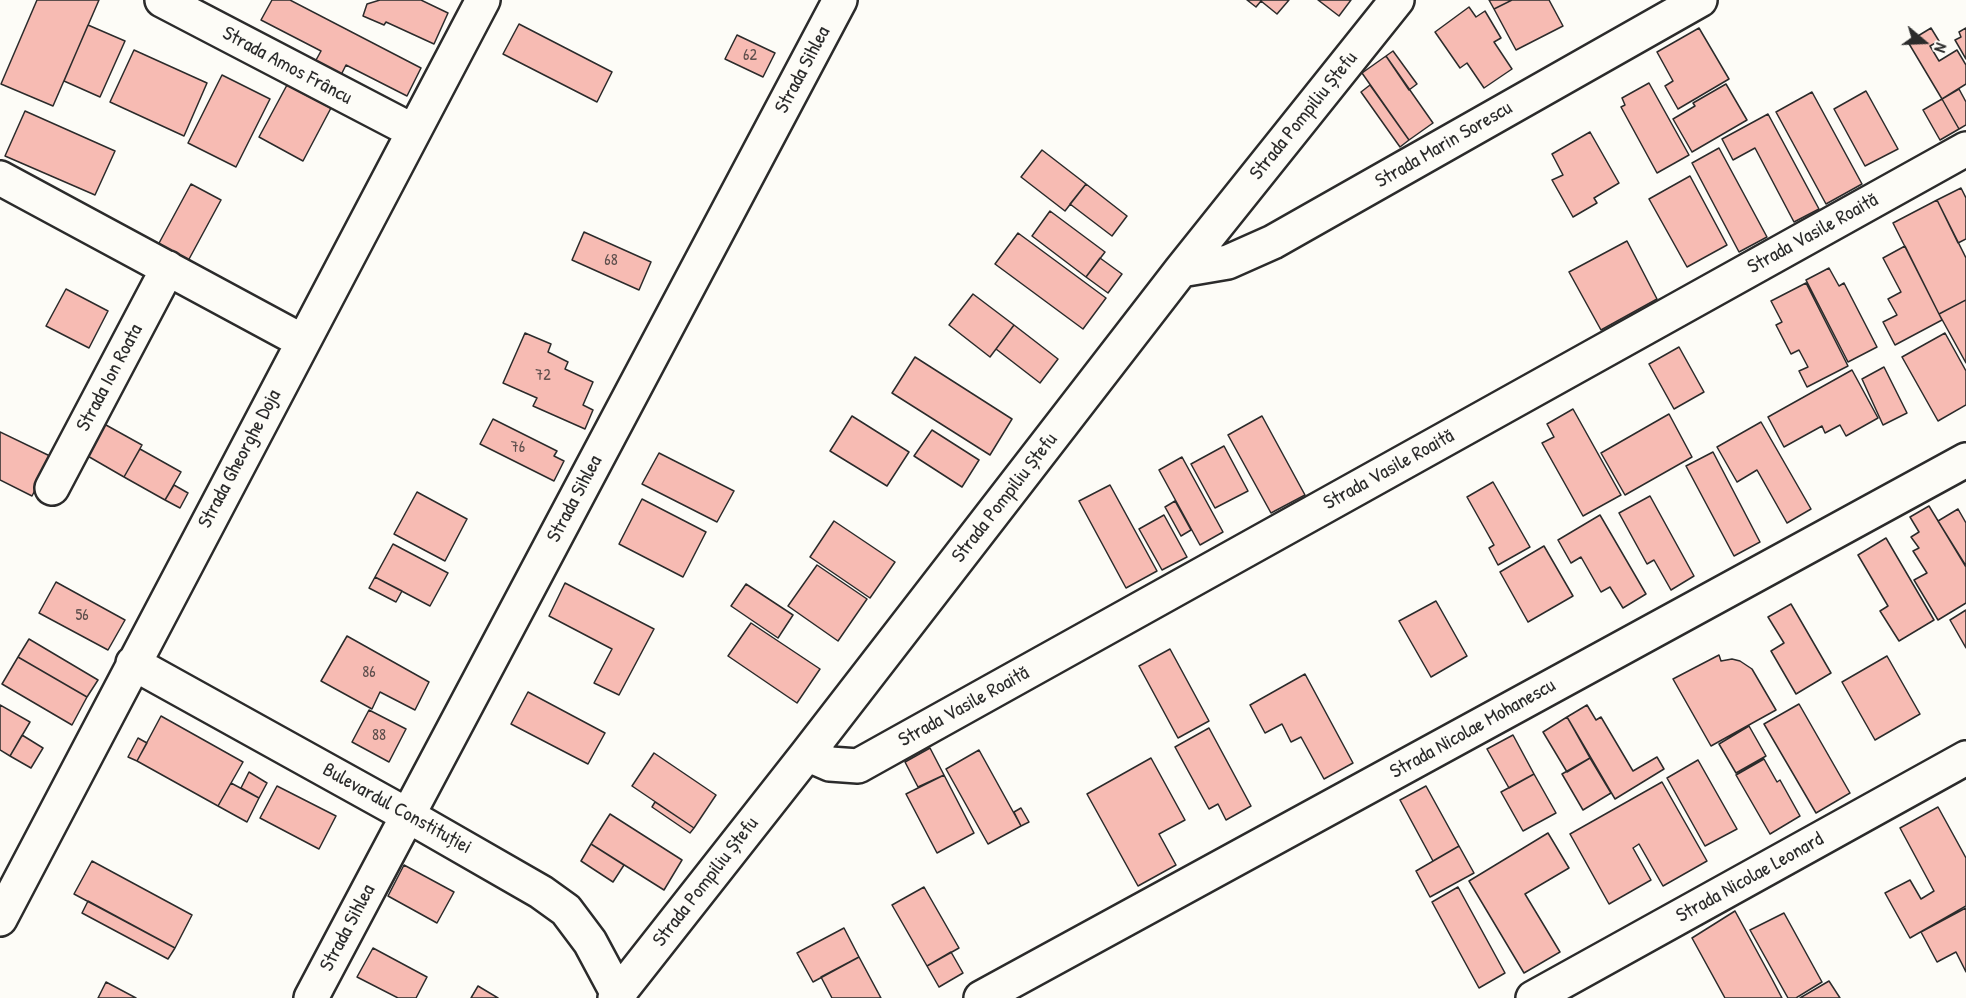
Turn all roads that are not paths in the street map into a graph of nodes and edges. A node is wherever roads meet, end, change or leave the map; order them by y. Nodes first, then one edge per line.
1 (162, 0) edge
2 (483, 0) edge
3 (840, 0) edge
4 (1397, 0) edge
5 (1700, 0) edge
6 (413, 131) junction
7 (1966, 149) edge
8 (0, 178) edge
9 (168, 268) junction
10 (1181, 270) junction
11 (302, 341) junction
12 (1966, 460) edge
13 (52, 488) dead end
14 (134, 663) junction
15 (807, 754) junction
16 (1966, 758) edge
17 (407, 815) junction
18 (0, 919) edge
19 (618, 997) edge
20 (311, 998) edge
21 (981, 998) edge
22 (1533, 998) edge

1 - 6 street, Strada Amos Frâncu
2 - 6 street, Strada Gheorghe Doja
3 - 17 street, Strada Sihlea
4 - 10 street, Strada Pompiliu Ștefu
5 - 10 street, Strada Marin Sorescu
6 - 11 street, Strada Gheorghe Doja
7 - 15 street, Strada Vasile Roaită
8 - 9 street
9 - 11 street
9 - 13 street, Strada Ion Roata
10 - 15 street, Strada Pompiliu Ștefu
11 - 14 street, Strada Gheorghe Doja
12 - 21 street, Strada Nicolae Mohanescu
14 - 17 street, Bulevardul Constituției
14 - 18 street, Strada Gheorghe Doja
15 - 19 street, Strada Pompiliu Ștefu
16 - 22 street, Strada Nicolae Leonard
17 - 19 street, Bulevardul Constituției
17 - 20 street, Strada Sihlea

